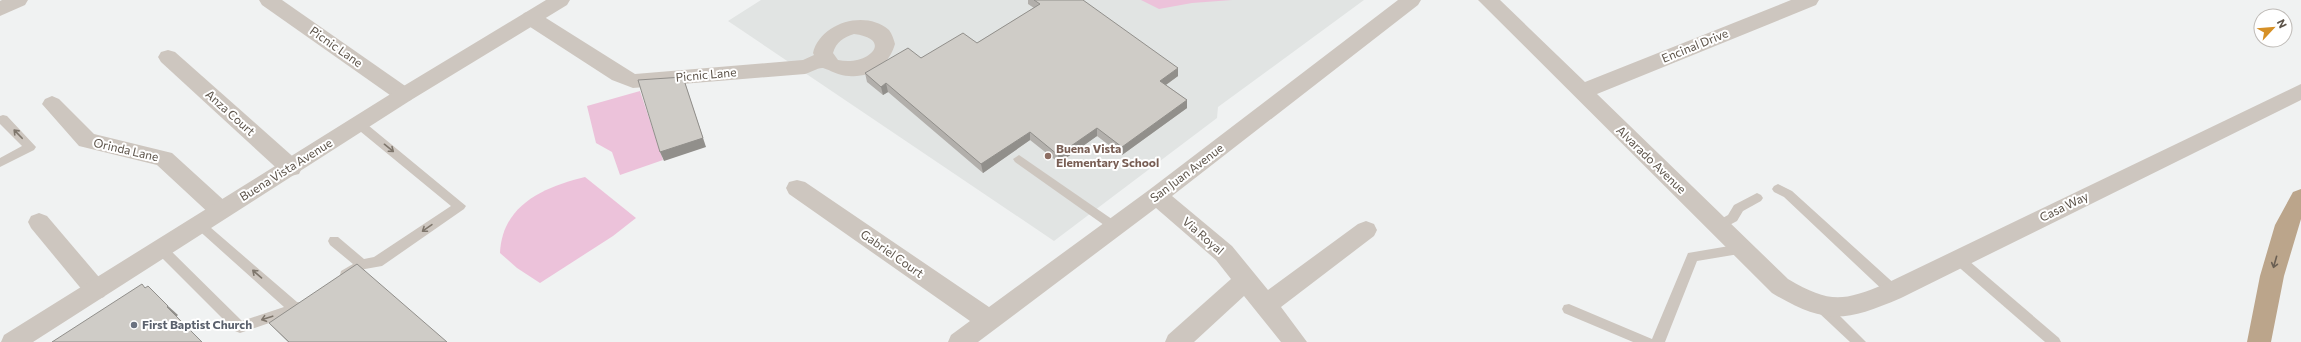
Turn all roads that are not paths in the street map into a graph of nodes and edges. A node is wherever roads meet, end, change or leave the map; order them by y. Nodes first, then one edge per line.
1 (18, 0) edge
2 (269, 0) edge
3 (558, 0) edge
4 (1411, 0) edge
5 (1488, 0) edge
6 (1809, 0) edge
7 (0, 9) edge
8 (531, 18) junction
9 (168, 57) dead end
10 (825, 60) dead end
11 (2301, 91) edge
12 (1581, 92) junction
13 (404, 95) junction
14 (52, 104) dead end
15 (0, 120) edge
16 (359, 124) junction
17 (1019, 159) dead end
18 (0, 163) edge
19 (291, 168) junction
20 (797, 188) dead end
21 (1778, 189) dead end
22 (1157, 196) junction
23 (1757, 198) dead end
24 (2301, 198) edge
25 (220, 210) junction
26 (39, 222) dead end
27 (199, 224) junction
28 (1718, 226) junction
29 (1114, 227) junction
30 (1366, 230) dead end
31 (334, 241) dead end
32 (160, 249) junction
33 (1741, 249) junction
34 (1958, 259) junction
35 (362, 264) junction
36 (1246, 280) junction
37 (336, 282) edge
38 (96, 290) junction
39 (1892, 291) junction
40 (310, 300) edge
41 (1266, 305) junction
42 (1569, 308) dead end
43 (1823, 308) junction
44 (296, 309) junction
45 (988, 320) junction
46 (13, 342) edge
47 (960, 342) edge
48 (1177, 342) edge
49 (1295, 342) edge
50 (1647, 342) edge
51 (1658, 342) edge
52 (1859, 342) edge
53 (2054, 342) edge
54 (2259, 342) edge

1 - 7 street
2 - 13 street, Picnic Lane
3 - 8 street, Buena Vista Avenue
4 - 22 street, San Juan Avenue
5 - 12 street, Alvarado Avenue
6 - 12 street, Encinal Drive
8 - 10 street, Picnic Lane
8 - 13 street, Buena Vista Avenue
9 - 19 street, Anza Court
11 - 34 street, Casa Way
12 - 28 street, Alvarado Avenue
13 - 16 street, Buena Vista Avenue
14 - 25 street, Orinda Lane
18 -> 15 lane
16 - 19 street, Buena Vista Avenue
16 -> 35 lane
17 - 29 lane
19 - 25 street, Buena Vista Avenue
20 - 45 street, Gabriel Court
21 - 39 lane
22 - 29 street, San Juan Avenue
22 - 36 street, Via Royal
23 - 28 lane
24 -> 54 highway
25 - 27 street, Buena Vista Avenue
26 - 38 street
27 - 32 street, Buena Vista Avenue
44 -> 27 lane
28 - 33 street, Alvarado Avenue
29 - 45 street, San Juan Avenue
30 - 41 street
31 - 35 lane
32 - 38 street, Buena Vista Avenue
44 -> 32 lane
33 - 43 street, Alvarado Avenue
33 - 51 lane
34 - 39 street, Casa Way
34 - 53 lane
35 - 37 lane
36 - 41 street, Via Royal
36 - 48 street
38 - 46 street, Buena Vista Avenue
39 - 43 street, Casa Way
40 - 44 lane
41 - 49 street, Via Royal
42 - 50 lane
43 - 52 lane
45 - 47 street, San Juan Avenue

